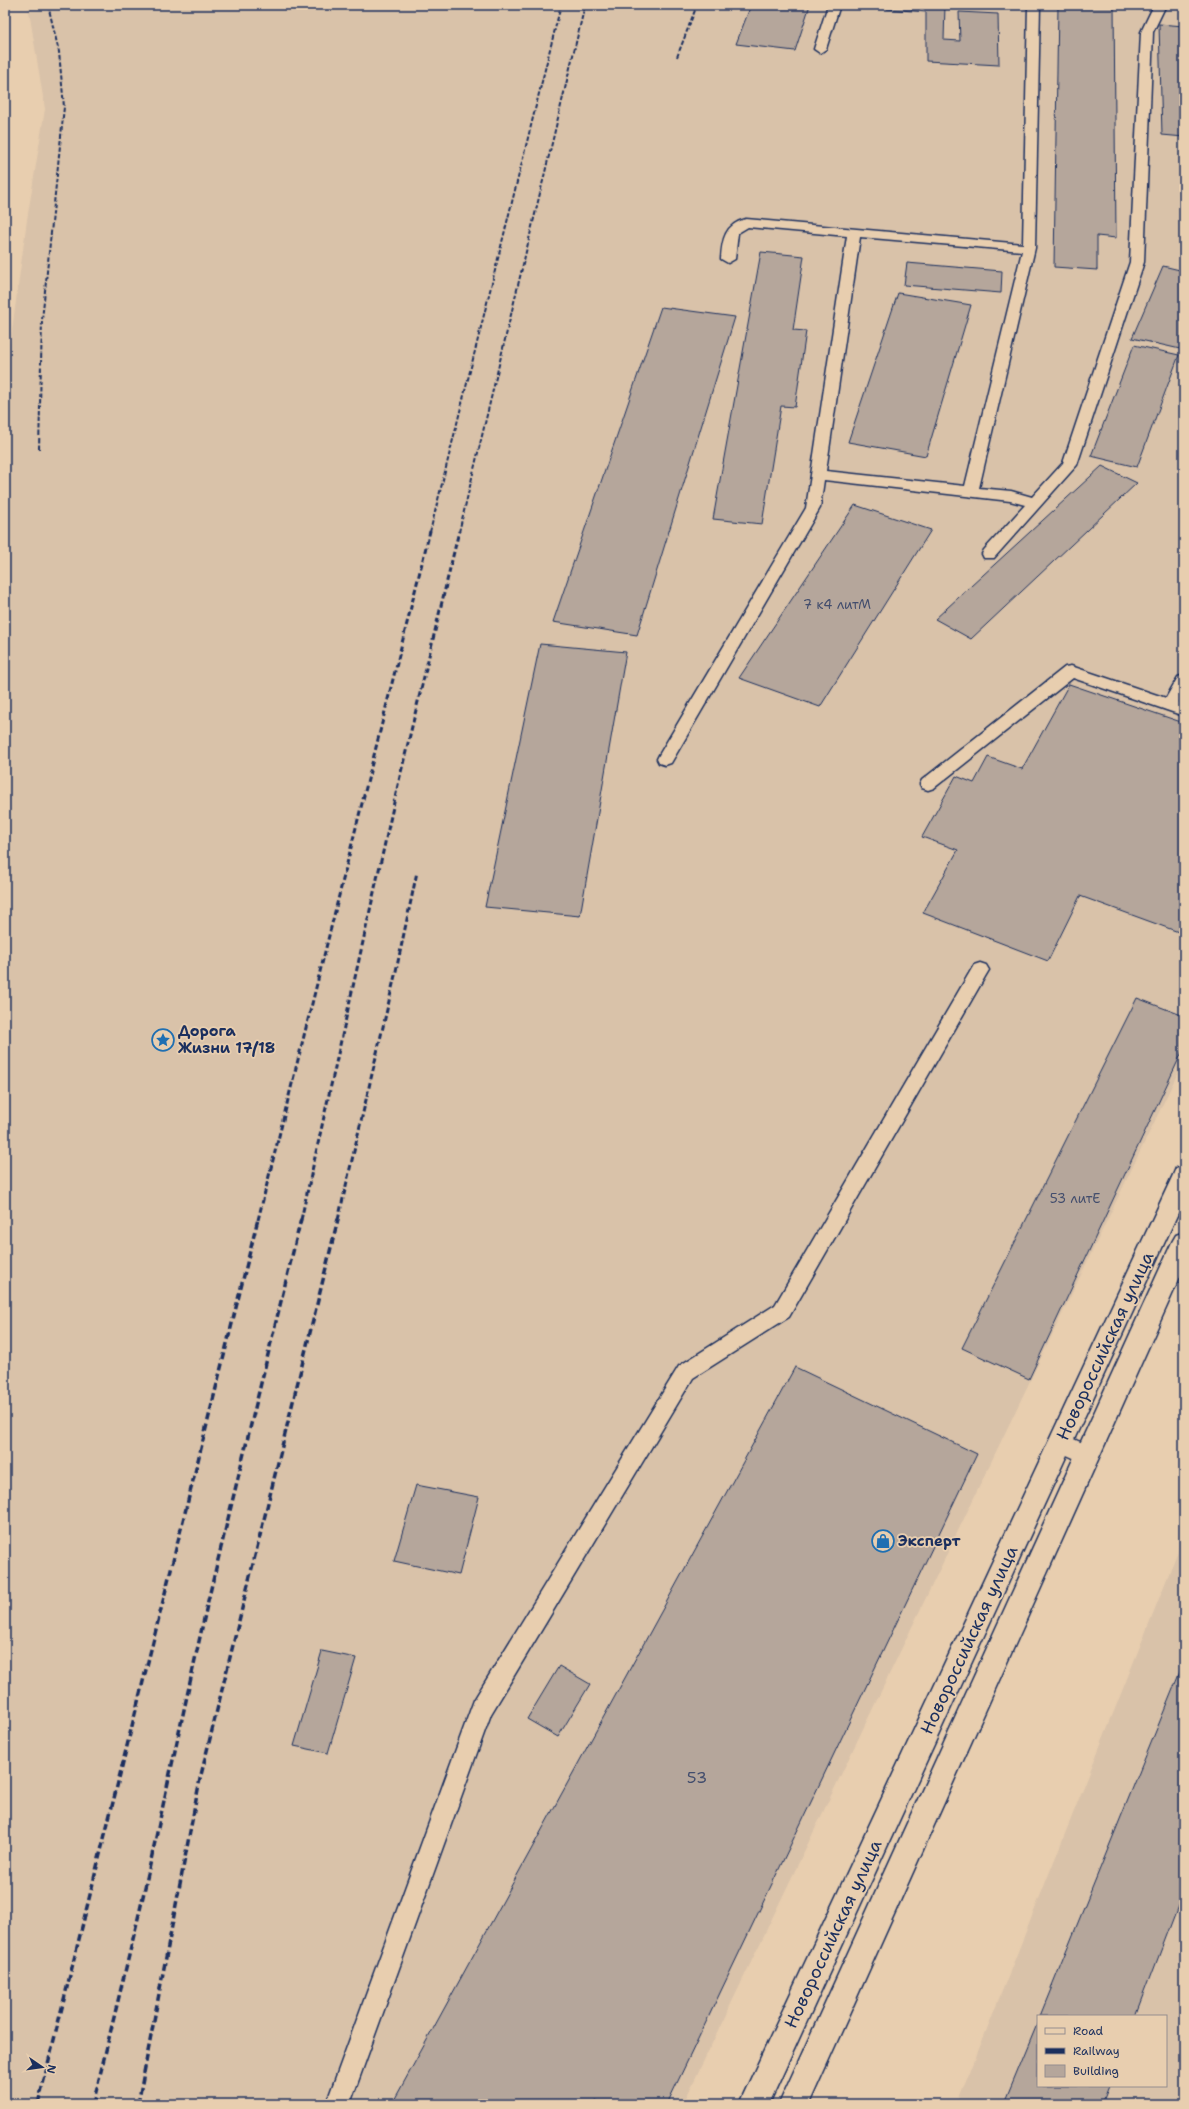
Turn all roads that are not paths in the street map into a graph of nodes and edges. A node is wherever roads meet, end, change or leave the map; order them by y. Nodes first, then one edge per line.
1 (834, 5) edge
2 (1034, 5) edge
3 (1160, 5) edge
4 (820, 48) dead end
5 (854, 233) junction
6 (1029, 248) junction
7 (728, 259) dead end
8 (818, 476) junction
9 (971, 492) junction
10 (1036, 503) junction
11 (989, 554) dead end
12 (1184, 681) edge
13 (1177, 707) edge
14 (665, 759) dead end
15 (928, 784) dead end
16 (980, 970) dead end
17 (1184, 1175) edge
18 (1184, 1242) edge
19 (1060, 1442) junction
20 (1087, 1455) junction
21 (338, 2104) edge
22 (754, 2104) edge
23 (794, 2104) edge

1 - 4 lane
2 - 6 lane
3 - 10 lane
5 - 6 lane
5 - 7 lane
5 - 8 lane
6 - 9 lane
8 - 9 lane
8 - 14 lane
9 - 10 lane
10 - 11 lane
12 - 13 lane
13 - 15 lane
16 - 21 lane
17 - 19 main road, Новороссийская улица
18 - 20 main road, Новороссийская улица
19 - 20 lane
19 - 22 main road, Новороссийская улица
20 - 23 main road, Новороссийская улица

